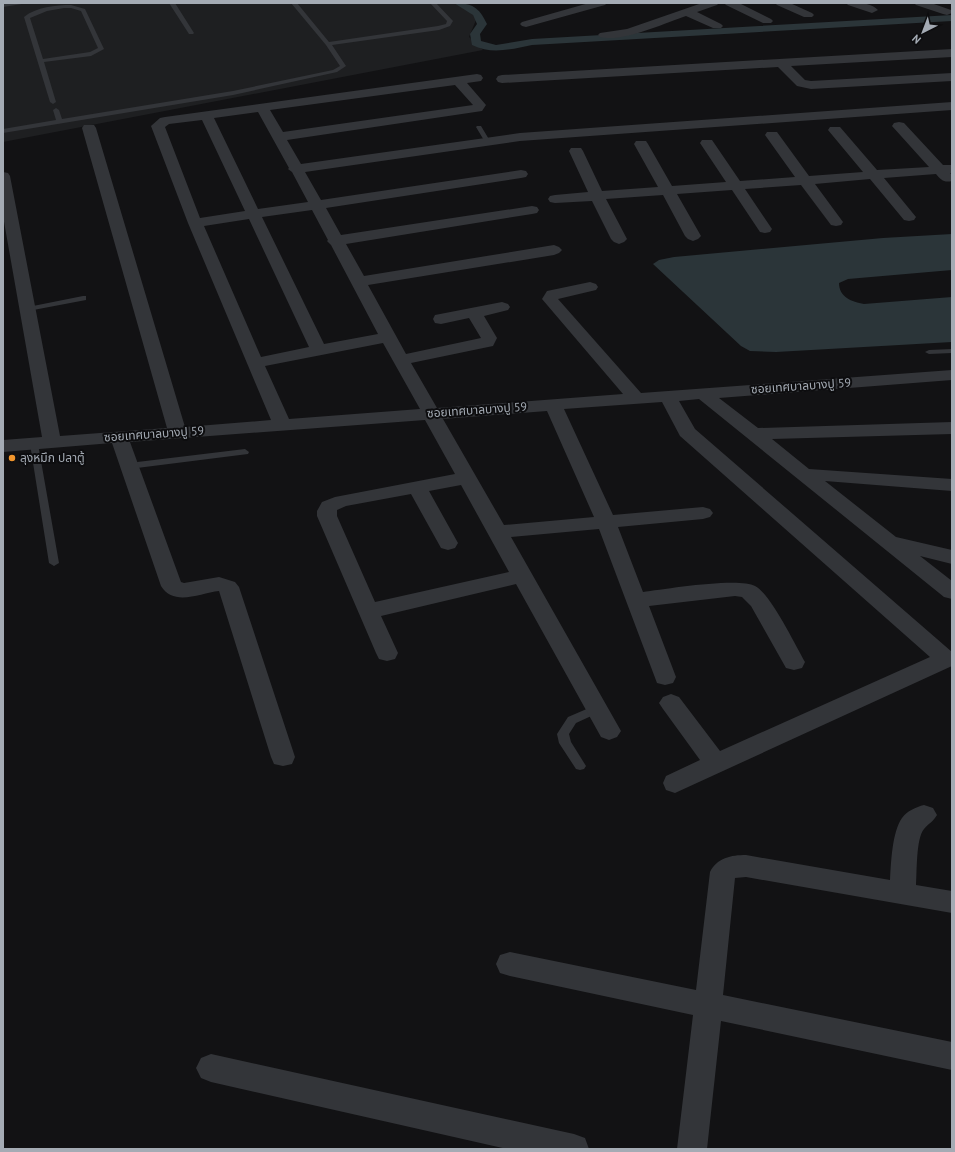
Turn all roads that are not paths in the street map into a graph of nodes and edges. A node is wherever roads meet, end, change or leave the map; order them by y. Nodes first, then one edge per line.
1 (25, 3) edge
2 (172, 3) edge
3 (294, 3) edge
4 (433, 3) edge
5 (601, 3) edge
6 (713, 3) edge
7 (730, 3) edge
8 (781, 3) edge
9 (852, 3) edge
10 (920, 3) edge
11 (3, 5) edge
12 (872, 10) dead end
13 (687, 12) junction
14 (947, 12) dead end
15 (808, 15) dead end
16 (767, 21) dead end
17 (526, 24) dead end
18 (717, 26) dead end
19 (191, 33) dead end
20 (604, 35) dead end
21 (328, 44) junction
22 (952, 54) edge
23 (864, 58) junction
24 (41, 61) junction
25 (781, 63) junction
26 (952, 77) edge
27 (477, 78) dead end
28 (502, 79) dead end
29 (457, 80) junction
30 (885, 81) junction
31 (53, 102) dead end
32 (952, 106) edge
33 (262, 107) junction
34 (56, 110) dead end
35 (206, 115) junction
36 (60, 122) junction
37 (899, 126) dead end
38 (479, 127) dead end
39 (89, 128) dead end
40 (3, 130) edge
41 (835, 130) dead end
42 (772, 135) dead end
43 (279, 137) junction
44 (487, 141) junction
45 (707, 143) dead end
46 (641, 144) dead end
47 (576, 151) dead end
48 (295, 169) junction
49 (946, 170) edge
50 (521, 174) dead end
51 (873, 175) junction
52 (3, 176) edge
53 (805, 180) junction
54 (952, 183) edge
55 (736, 185) junction
56 (668, 191) junction
57 (597, 196) junction
58 (555, 200) dead end
59 (317, 205) junction
60 (532, 210) dead end
61 (253, 214) junction
62 (909, 217) dead end
63 (836, 222) dead end
64 (195, 223) junction
65 (765, 229) dead end
66 (693, 236) dead end
67 (620, 239) dead end
68 (335, 241) junction
69 (554, 250) dead end
70 (358, 282) junction
71 (590, 287) dead end
72 (83, 298) dead end
73 (502, 307) dead end
74 (28, 309) junction
75 (474, 312) junction
76 (441, 319) dead end
77 (388, 337) junction
78 (319, 351) junction
79 (952, 351) edge
80 (929, 352) dead end
81 (401, 360) junction
82 (255, 363) junction
83 (952, 375) edge
84 (702, 393) junction
85 (668, 397) junction
86 (636, 398) junction
87 (552, 404) junction
88 (431, 414) junction
89 (282, 425) junction
90 (952, 428) edge
91 (177, 432) junction
92 (753, 434) junction
93 (119, 437) junction
94 (52, 442) junction
95 (34, 444) junction
96 (3, 446) edge
97 (245, 452) dead end
98 (129, 466) junction
99 (803, 474) junction
100 (467, 478) junction
101 (952, 485) edge
102 (418, 487) junction
103 (703, 513) dead end
104 (606, 522) junction
105 (497, 532) junction
106 (889, 542) junction
107 (448, 543) dead end
108 (952, 557) edge
109 (54, 563) dead end
110 (521, 576) junction
111 (952, 592) edge
112 (636, 600) junction
113 (368, 611) junction
114 (387, 653) dead end
115 (949, 658) edge
116 (794, 662) dead end
117 (665, 677) dead end
118 (670, 703) dead end
119 (596, 709) junction
120 (608, 731) dead end
121 (283, 756) dead end
122 (716, 763) junction
123 (580, 766) dead end
124 (675, 783) dead end
125 (924, 815) dead end
126 (903, 894) junction
127 (952, 902) edge
128 (510, 964) dead end
129 (708, 1006) junction
130 (952, 1056) edge
131 (211, 1068) dead end
132 (574, 1149) edge
133 (692, 1149) edge

1 - 11 lane
2 - 19 lane
3 - 21 lane
4 - 21 lane
5 - 17 street
6 - 13 street
7 - 16 street
8 - 15 street
9 - 12 street
10 - 14 street
13 - 18 street
13 - 20 street
21 - 36 lane
22 - 23 street
23 - 25 street
23 - 30 street
24 - 24 lane
24 - 31 lane
25 - 28 street
25 - 30 street
26 - 30 street
27 - 29 street
29 - 33 street
29 - 43 street
32 - 44 street
33 - 35 street
33 - 43 street
34 - 36 lane
35 - 61 street
35 - 64 street
36 - 40 lane
37 - 49 street
38 - 44 lane
39 - 91 street
41 - 51 street
42 - 53 street
43 - 48 street
44 - 48 street
45 - 55 street
46 - 56 street
47 - 57 street
48 - 59 street
49 - 51 street
49 - 54 street
50 - 59 street
51 - 53 street
51 - 62 street
52 - 74 street
53 - 55 street
53 - 63 street
55 - 56 street
55 - 65 street
56 - 57 street
56 - 66 street
57 - 58 street
57 - 67 street
59 - 61 street
59 - 68 street
60 - 68 street
61 - 64 street
61 - 78 street
64 - 82 street
68 - 70 street
69 - 70 street
70 - 77 street
71 - 86 street
72 - 74 lane
73 - 75 street
74 - 94 street
75 - 76 street
75 - 81 street
77 - 78 street
77 - 81 street
78 - 82 street
79 - 80 lane
81 - 88 street
82 - 89 street
83 - 84 street, ซอยเทศบาลบางปู 59
84 - 85 street, ซอยเทศบาลบางปู 59
84 - 92 street
85 - 86 street, ซอยเทศบาลบางปู 59
85 - 115 street
86 - 87 street, ซอยเทศบาลบางปู 59
87 - 88 street, ซอยเทศบาลบางปู 59
87 - 104 street
88 - 89 street, ซอยเทศบาลบางปู 59
88 - 100 street
89 - 91 street, ซอยเทศบาลบางปู 59
90 - 92 street
91 - 93 street, ซอยเทศบาลบางปู 59
92 - 99 street
93 - 94 street, ซอยเทศบาลบางปู 59
93 - 98 street
94 - 95 street, ซอยเทศบาลบางปู 59
95 - 96 street, ซอยเทศบาลบางปู 59
95 - 109 lane
97 - 98 lane
98 - 121 street
99 - 101 street
99 - 106 street
100 - 102 street
100 - 105 street
102 - 107 street
102 - 113 street
103 - 104 street
104 - 105 street
104 - 112 street
105 - 110 street
106 - 108 street
106 - 111 street
110 - 113 street
110 - 119 street
112 - 116 street
112 - 117 street
113 - 114 street
115 - 122 street
118 - 122 street
119 - 120 street
119 - 123 lane
122 - 124 street
125 - 126 street
126 - 127 street
126 - 129 street
128 - 129 street
129 - 130 street
129 - 133 street
131 - 132 street

